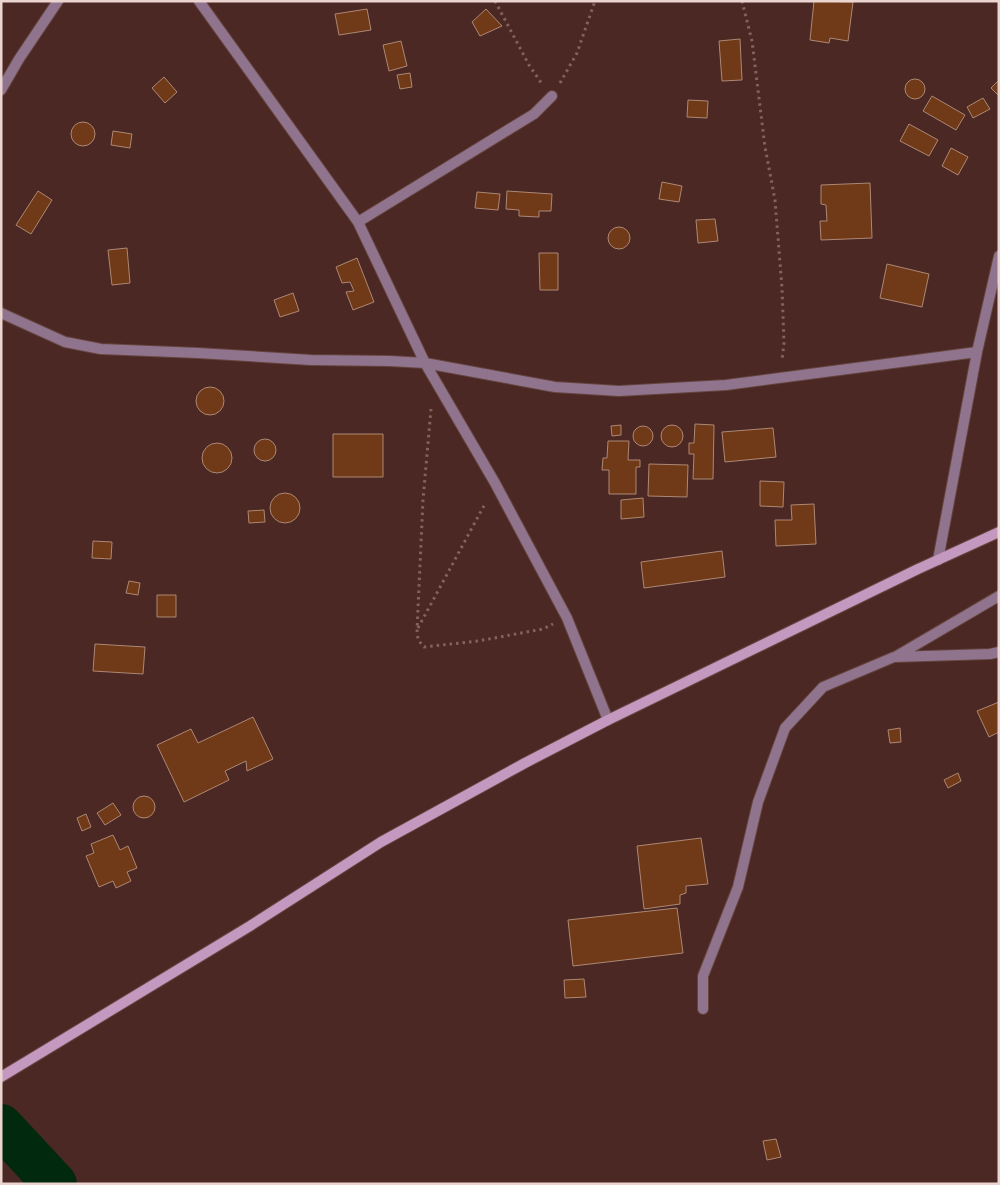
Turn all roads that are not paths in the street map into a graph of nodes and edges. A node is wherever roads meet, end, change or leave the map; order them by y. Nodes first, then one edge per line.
1 (58, 1) edge
2 (203, 4) edge
3 (1, 90) edge
4 (552, 96) road end
5 (358, 222) junction
6 (999, 256) edge
7 (1, 313) edge
8 (977, 352) junction
9 (425, 363) junction
10 (999, 532) edge
11 (938, 560) junction
12 (999, 596) edge
13 (996, 655) edge
14 (894, 657) junction
15 (608, 720) junction
16 (703, 1009) dead end
17 (1, 1077) edge

1 - 3 street
2 - 5 street
4 - 5 street
5 - 9 street
6 - 8 street
7 - 9 street
8 - 9 street
8 - 11 street
9 - 15 street
10 - 11 street
11 - 15 street
12 - 14 street
13 - 14 street
14 - 16 street
15 - 17 street

